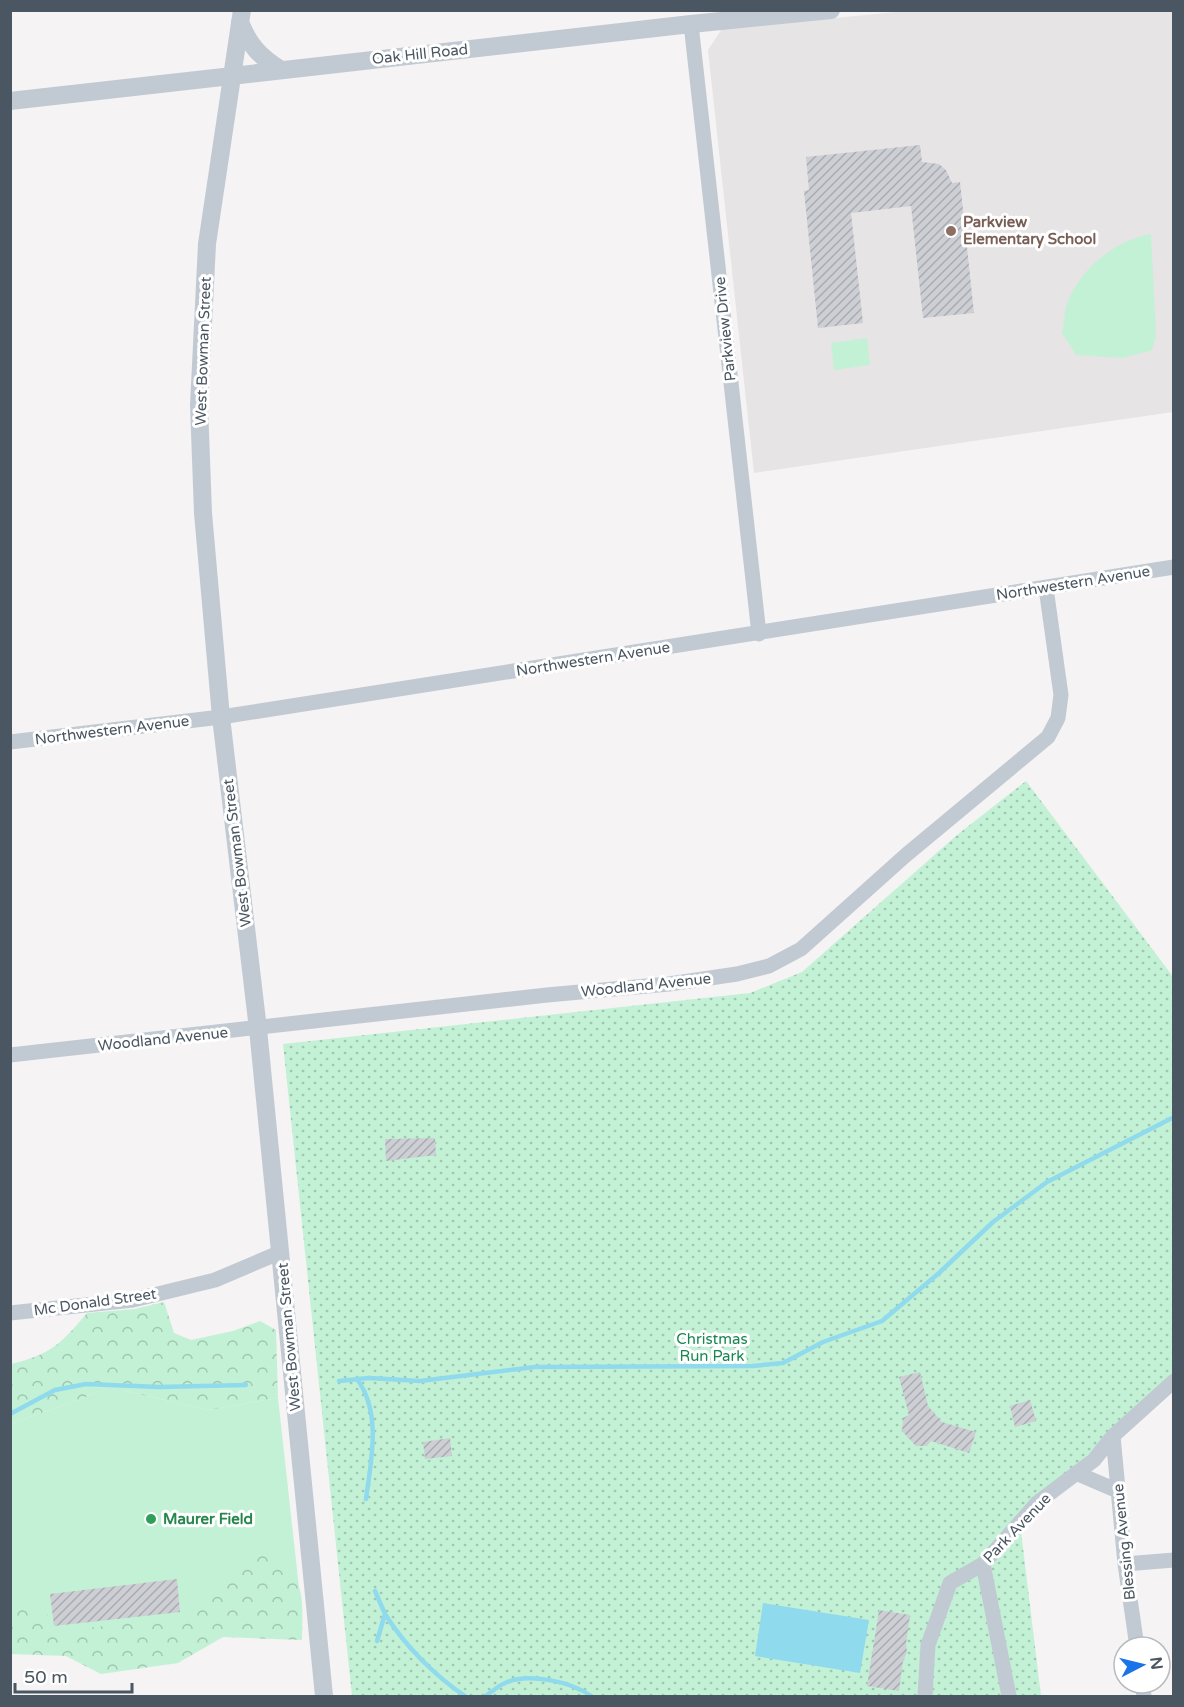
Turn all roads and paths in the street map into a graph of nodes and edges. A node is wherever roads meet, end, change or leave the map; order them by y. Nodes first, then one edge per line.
1 (831, 10) edge
2 (794, 13) edge
3 (241, 16) edge
4 (690, 24) junction
5 (281, 70) junction
6 (232, 76) junction
7 (10, 101) edge
8 (1173, 567) edge
9 (1046, 588) junction
10 (759, 634) junction
11 (221, 717) junction
12 (10, 742) edge
13 (258, 1029) junction
14 (10, 1055) edge
15 (281, 1252) junction
16 (10, 1313) edge
17 (1173, 1380) edge
18 (1113, 1436) junction
19 (1076, 1473) junction
20 (1118, 1491) junction
21 (1173, 1560) edge
22 (983, 1564) junction
23 (1125, 1564) junction
24 (1135, 1635) edge
25 (324, 1696) edge
26 (925, 1696) edge
27 (1009, 1696) edge

1 - 2 street, Oak Hill Road
2 - 4 street, Oak Hill Road
3 - 5 street
3 - 6 street, West Bowman Street
4 - 5 street, Oak Hill Road
4 - 10 street, Parkview Drive
5 - 6 street, Oak Hill Road
6 - 7 street, Oak Hill Road
6 - 11 street, West Bowman Street
8 - 9 street, Northwestern Avenue
9 - 10 street, Northwestern Avenue
9 - 13 street, Woodland Avenue
10 - 11 street, Northwestern Avenue
11 - 12 street, Northwestern Avenue
11 - 13 street, West Bowman Street
13 - 14 street, Woodland Avenue
13 - 15 street, West Bowman Street
15 - 16 street, Mc Donald Street
15 - 25 street, West Bowman Street
17 - 18 street, Park Avenue
18 - 19 street, Park Avenue
18 - 20 street, Blessing Avenue
19 - 20 street
19 - 22 street, Park Avenue
20 - 23 street, Blessing Avenue
21 - 23 street
22 - 26 street, Park Avenue
22 - 27 street
23 - 24 street, Blessing Avenue

